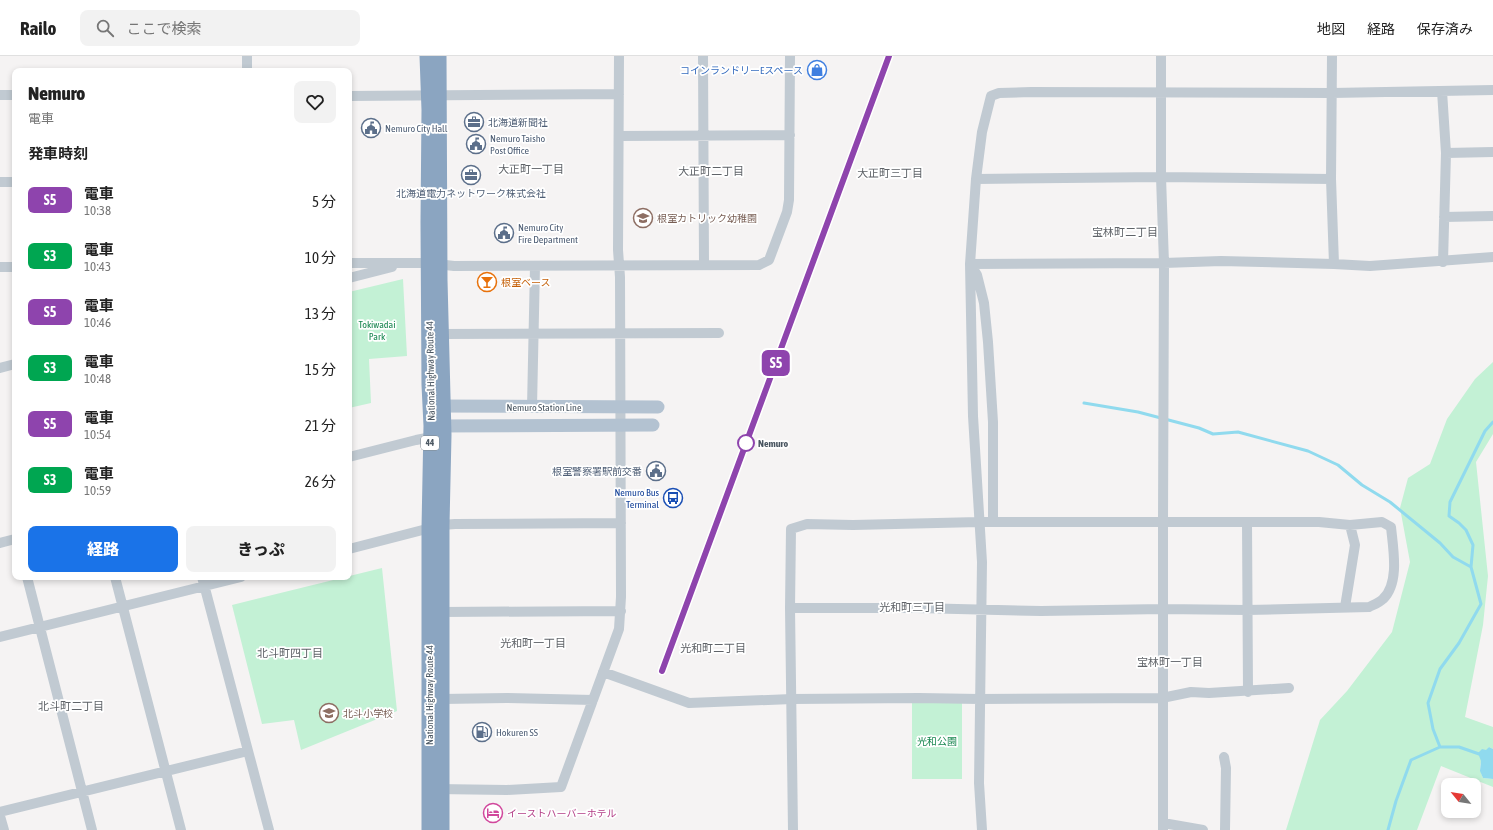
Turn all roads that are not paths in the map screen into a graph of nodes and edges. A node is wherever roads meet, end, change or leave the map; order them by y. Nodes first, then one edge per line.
1 (247, 56) edge
2 (427, 56) edge
3 (439, 56) edge
4 (619, 56) edge
5 (703, 56) edge
6 (790, 56) edge
7 (1161, 56) edge
8 (1332, 56) edge
9 (247, 68) edge
10 (1493, 90) edge
11 (1442, 91) junction
12 (1161, 92) junction
13 (1332, 93) junction
14 (619, 94) junction
15 (0, 95) edge
16 (12, 95) edge
17 (352, 96) edge
18 (434, 96) junction
19 (704, 135) junction
20 (790, 135) junction
21 (619, 136) junction
22 (1493, 152) edge
23 (1446, 153) junction
24 (1161, 177) junction
25 (976, 179) junction
26 (1331, 179) junction
27 (0, 182) edge
28 (12, 182) edge
29 (1493, 216) edge
30 (1444, 217) junction
31 (1493, 257) edge
32 (1443, 262) junction
33 (352, 263) edge
34 (407, 263) junction
35 (434, 263) junction
36 (1164, 263) junction
37 (970, 264) junction
38 (1334, 264) junction
39 (619, 265) junction
40 (704, 265) junction
41 (535, 266) junction
42 (0, 267) edge
43 (12, 267) edge
44 (352, 277) edge
45 (534, 333) junction
46 (620, 333) junction
47 (719, 333) dead end
48 (442, 334) junction
49 (12, 365) edge
50 (0, 368) edge
51 (437, 406) junction
52 (532, 407) junction
53 (658, 407) dead end
54 (620, 408) junction
55 (621, 425) junction
56 (653, 425) dead end
57 (437, 431) junction
58 (352, 456) edge
59 (979, 522) junction
60 (993, 522) junction
61 (1162, 522) junction
62 (1247, 522) junction
63 (621, 523) junction
64 (1350, 525) junction
65 (435, 527) junction
66 (12, 540) edge
67 (0, 543) edge
68 (352, 548) edge
69 (28, 580) edge
70 (116, 580) edge
71 (218, 580) edge
72 (203, 582) edge
73 (122, 606) junction
74 (1345, 607) junction
75 (790, 608) junction
76 (1163, 609) junction
77 (981, 610) junction
78 (1246, 610) junction
79 (621, 611) junction
80 (442, 612) junction
81 (40, 627) junction
82 (0, 637) edge
83 (603, 672) junction
84 (1289, 688) dead end
85 (1248, 692) junction
86 (1162, 698) junction
87 (442, 699) junction
88 (792, 699) junction
89 (979, 699) junction
90 (593, 700) junction
91 (248, 751) junction
92 (1224, 757) dead end
93 (165, 771) junction
94 (436, 788) junction
95 (82, 792) junction
96 (0, 812) edge
97 (0, 816) edge
98 (1163, 827) edge
99 (4, 830) edge
100 (92, 830) edge
101 (181, 830) edge
102 (269, 830) edge
103 (429, 830) edge
104 (442, 830) edge
105 (793, 830) edge
106 (982, 830) edge
107 (1203, 830) edge
108 (1225, 830) edge

1 - 9 street
2 - 18 highway, National Highway Route 44 / 44
3 - 18 highway, National Highway Route 44 / 44
4 - 14 street
5 - 19 street
6 - 20 street
7 - 12 street
8 - 13 street
10 - 11 street
11 - 13 street
11 - 23 street
12 - 13 street
12 - 24 street
12 - 25 street
13 - 26 street
14 - 18 street
14 - 21 street
15 - 16 street
17 - 18 street
18 - 35 highway, National Highway Route 44 / 44
19 - 20 street
19 - 21 street
19 - 40 street
20 - 40 street
21 - 39 street
22 - 23 street
23 - 30 street
24 - 25 street
24 - 26 street
24 - 36 street
25 - 37 street
26 - 38 street
27 - 28 street
29 - 30 street
30 - 32 street
31 - 32 street
32 - 38 street
33 - 34 street
34 - 35 street
34 - 44 street
35 - 41 street
35 - 48 highway, National Highway Route 44 / 44
35 - 51 highway, National Highway Route 44 / 44
36 - 37 street
36 - 38 street
36 - 61 street
37 - 59 street
37 - 60 street
39 - 40 street
39 - 41 street
39 - 46 street
41 - 45 street
42 - 43 street
45 - 46 street
45 - 48 street
45 - 52 street
46 - 47 street
46 - 54 street
48 - 51 highway, National Highway Route 44 / 44
49 - 50 street
51 - 52 main road, Nemuro Station Line
51 - 57 highway, National Highway Route 44 / 44
52 - 54 main road, Nemuro Station Line
53 - 54 main road, Nemuro Station Line
54 - 55 street
55 - 56 main road, Nemuro Station Line
55 - 57 main road, Nemuro Station Line
55 - 63 street
57 - 58 street
57 - 65 highway, National Highway Route 44 / 44
59 - 60 street
59 - 75 street
59 - 77 street
60 - 61 street
61 - 62 street
61 - 76 street
62 - 64 street
62 - 78 street
63 - 65 street
63 - 79 street
64 - 74 street
64 - 74 street
65 - 68 street
65 - 80 highway, National Highway Route 44 / 44
65 - 94 highway, National Highway Route 44 / 44
66 - 67 street
69 - 81 street
70 - 73 street
71 - 72 street
72 - 73 street
72 - 91 street
73 - 81 street
73 - 93 street
74 - 78 street
75 - 77 street
75 - 88 street
76 - 77 street
76 - 78 street
76 - 86 street
77 - 89 street
78 - 85 street
79 - 80 street
79 - 83 street
80 - 87 highway, National Highway Route 44 / 44
81 - 82 street
81 - 95 street
83 - 88 street
83 - 90 street
84 - 85 street
85 - 86 street
86 - 89 street
86 - 98 street
87 - 90 street
87 - 94 highway, National Highway Route 44 / 44
88 - 89 street
88 - 105 street
89 - 106 street
90 - 94 street
91 - 93 street
91 - 102 street
92 - 108 street
93 - 95 street
93 - 101 street
94 - 103 highway, National Highway Route 44 / 44
94 - 104 highway, National Highway Route 44 / 44
95 - 96 street
95 - 100 street
97 - 99 street
98 - 107 street

